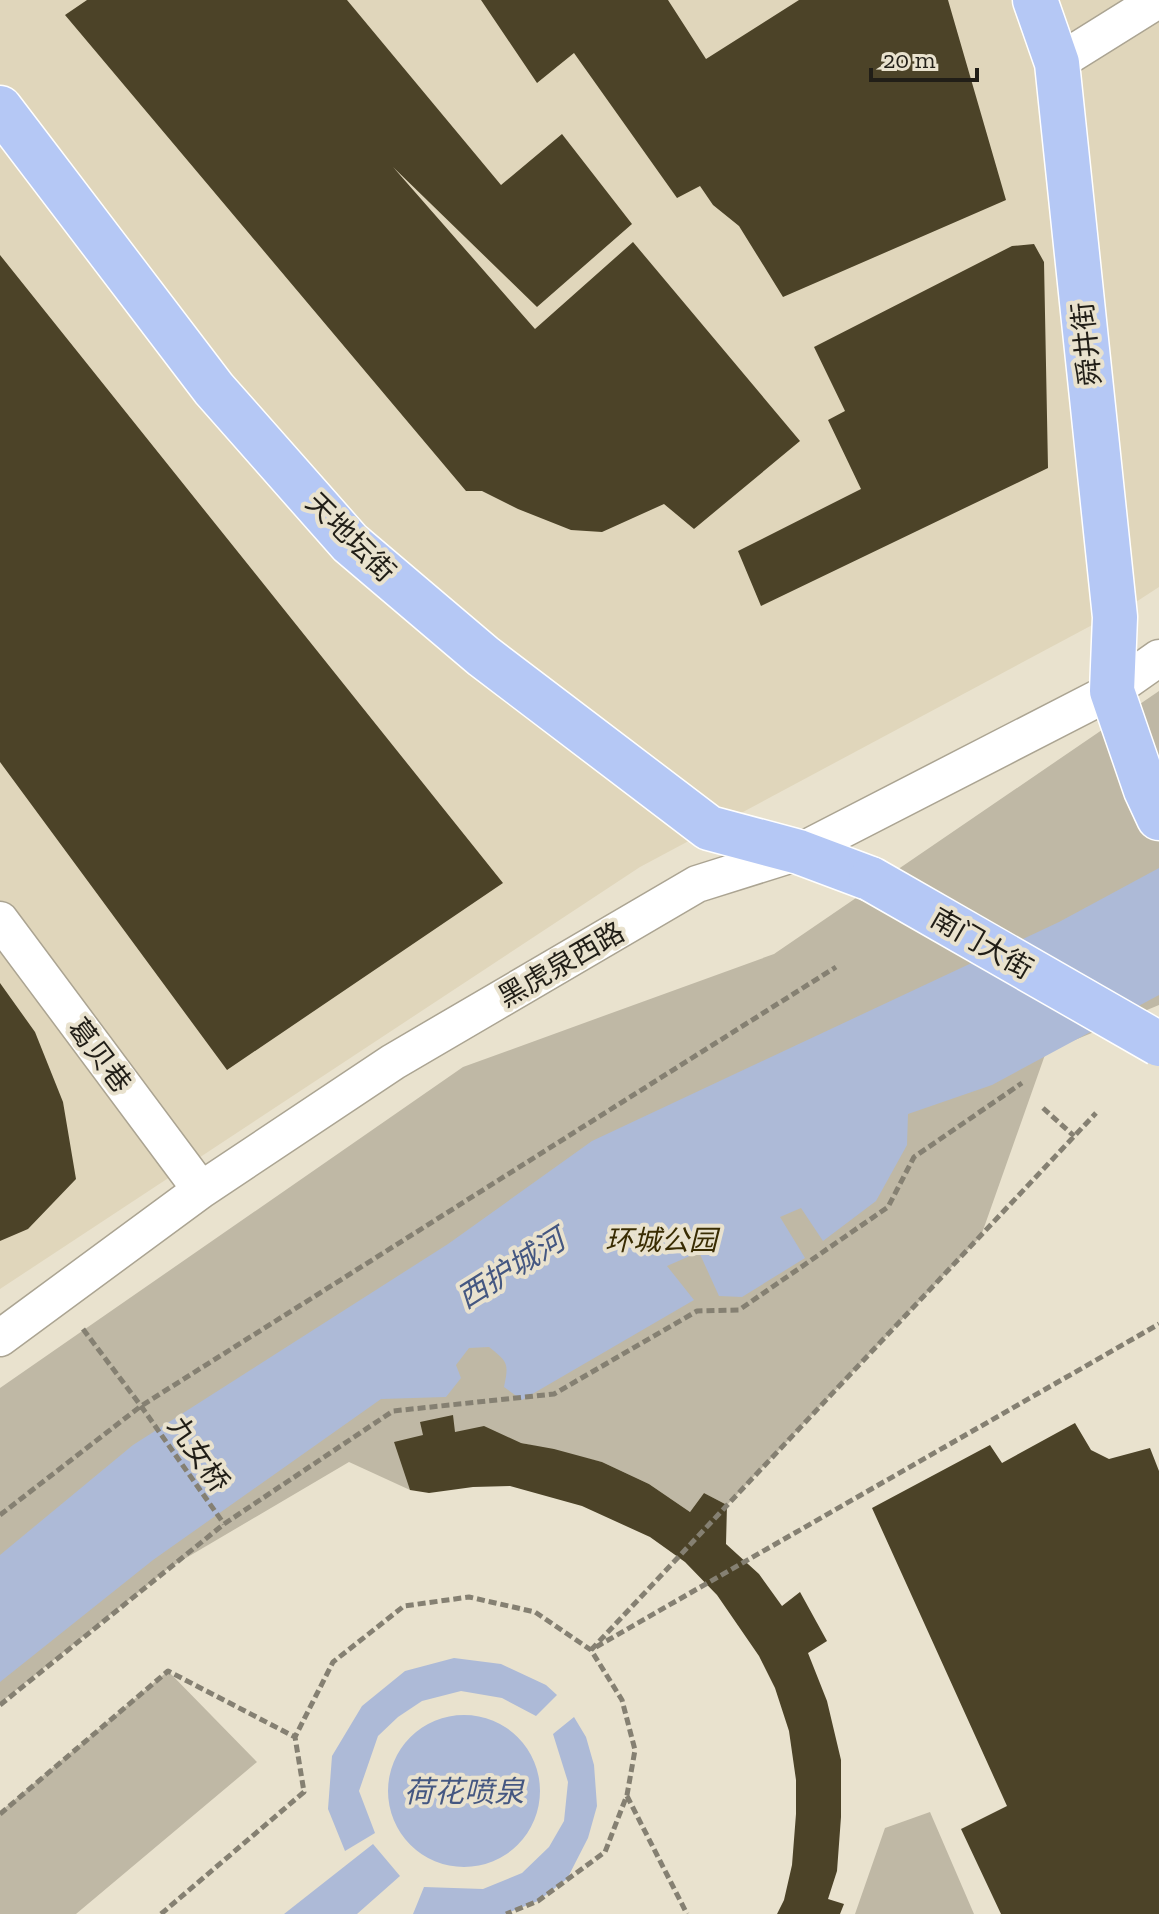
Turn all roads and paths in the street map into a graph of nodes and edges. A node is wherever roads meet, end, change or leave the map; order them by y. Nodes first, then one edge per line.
1 (1035, 0) edge
2 (1158, 0) edge
3 (1057, 63) junction
4 (0, 108) edge
5 (1159, 658) edge
6 (1112, 691) junction
7 (1152, 804) edge
8 (799, 852) junction
9 (0, 920) edge
10 (836, 967) dead end
11 (1159, 1044) edge
12 (1022, 1083) dead end
13 (1043, 1108) dead end
14 (1096, 1113) dead end
15 (1074, 1136) junction
16 (201, 1190) junction
17 (1159, 1324) edge
18 (83, 1329) dead end
19 (0, 1338) edge
20 (141, 1406) junction
21 (0, 1515) edge
22 (224, 1524) junction
23 (591, 1650) junction
24 (0, 1705) edge
25 (295, 1737) junction
26 (627, 1795) junction
27 (0, 1814) edge
28 (161, 1914) edge
29 (506, 1914) edge
30 (687, 1914) edge

1 - 3 main road, 舜井街
2 - 3 street
3 - 6 main road, 舜井街
4 - 8 main road, 天地坛街
5 - 6 street, 黑虎泉西路
6 - 7 main road
6 - 8 street, 黑虎泉西路
8 - 11 main road, 南门大街, bridge
8 - 16 street, 黑虎泉西路
9 - 16 street, 葛贝巷
10 - 20 path
12 - 22 path
13 - 15 path
14 - 15 path
15 - 23 path
16 - 19 street, 黑虎泉西路
17 - 23 path
18 - 20 path, 九女桥
20 - 21 path
20 - 22 path, 九女桥
22 - 24 path
23 - 25 path
23 - 26 path
25 - 27 path
25 - 28 path
26 - 29 path
26 - 30 path

